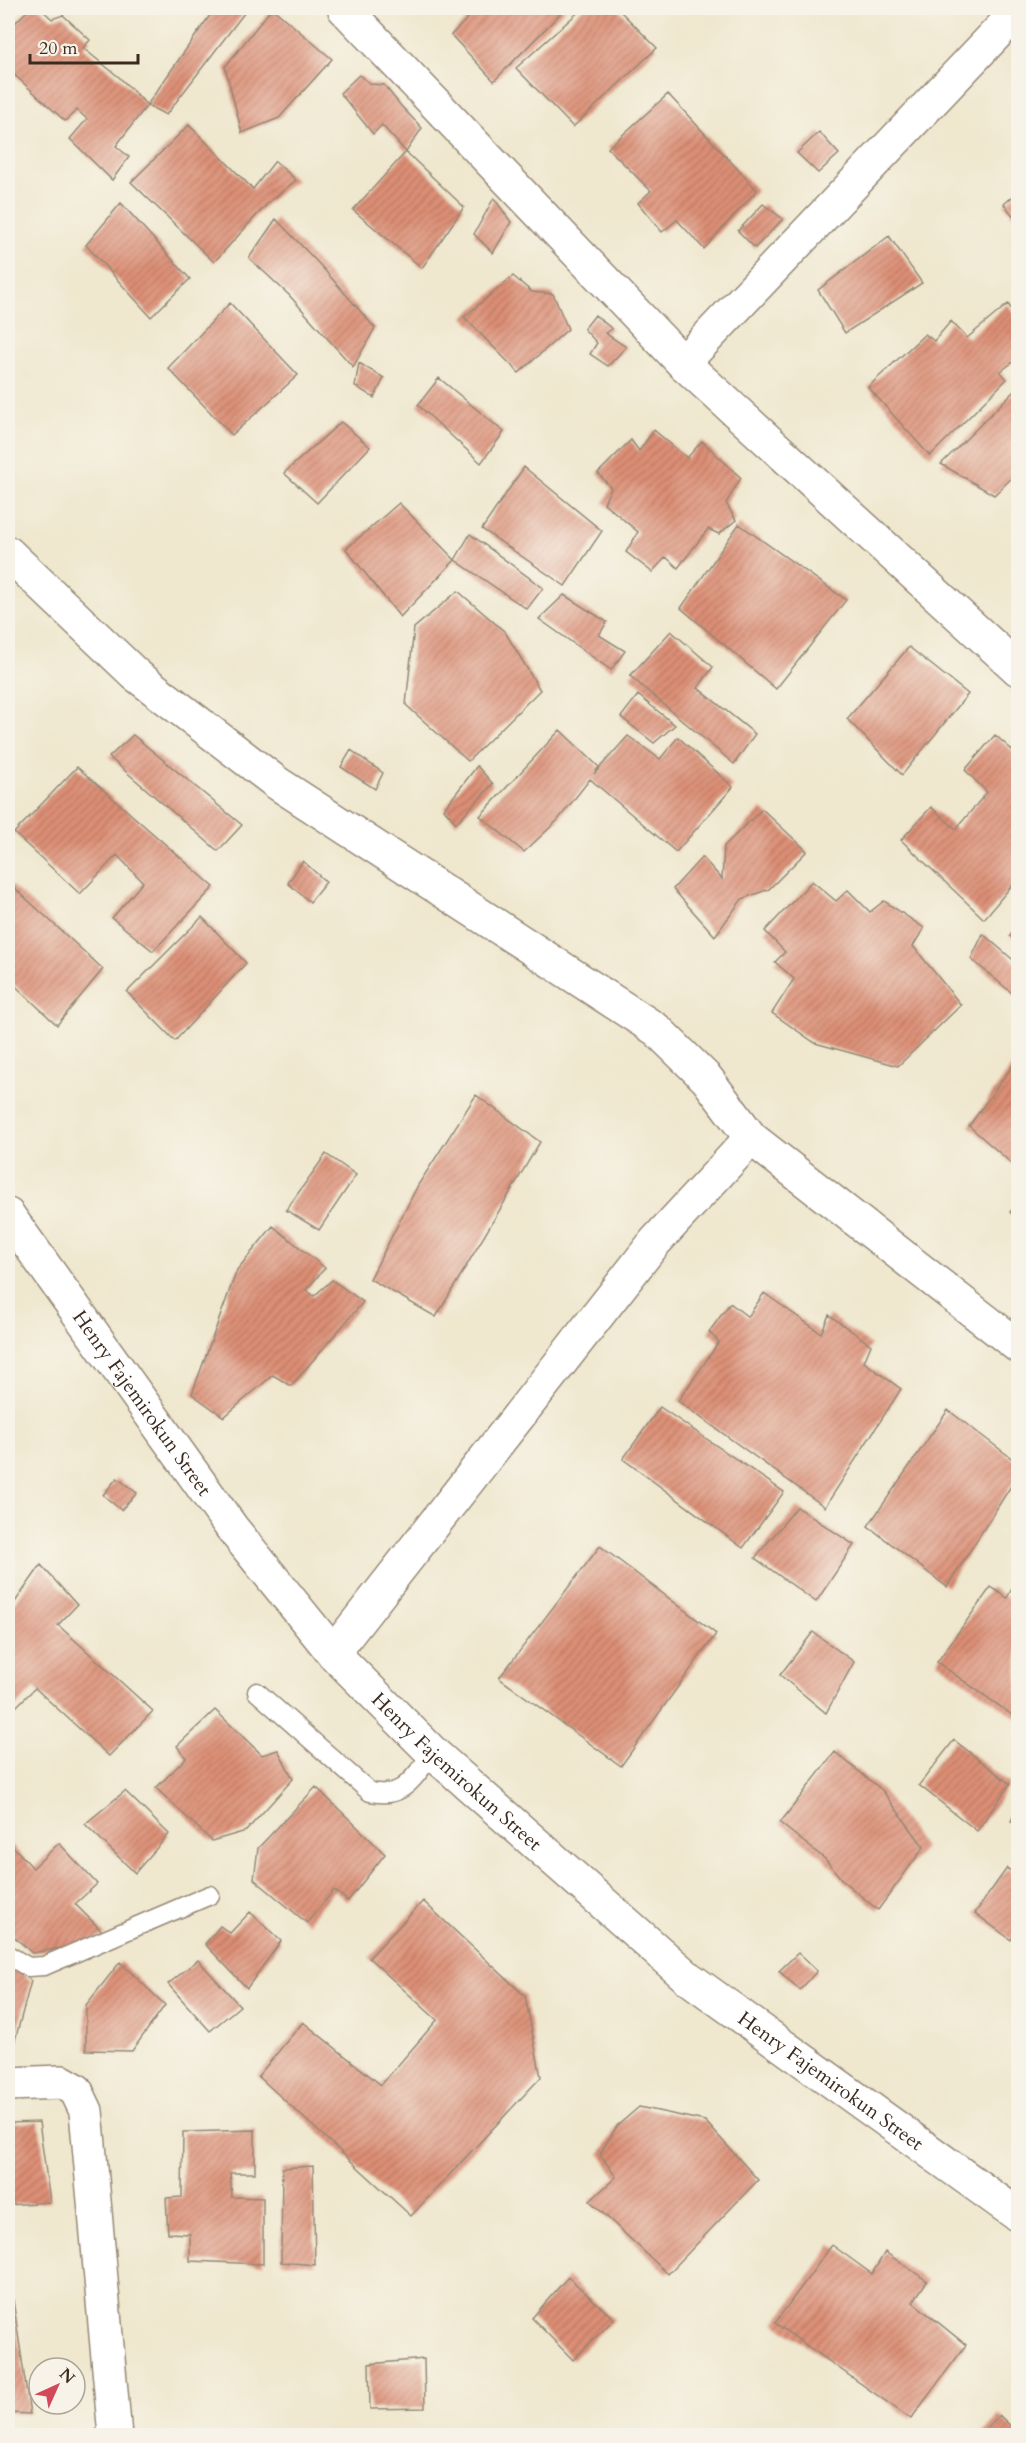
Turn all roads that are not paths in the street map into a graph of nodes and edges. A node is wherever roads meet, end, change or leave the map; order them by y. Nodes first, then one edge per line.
1 (344, 8) edge
2 (1018, 11) edge
3 (683, 363) junction
4 (8, 554) edge
5 (1018, 669) edge
6 (751, 1138) junction
7 (8, 1215) edge
8 (1016, 1340) edge
9 (333, 1653) junction
10 (256, 1692) dead end
11 (433, 1753) junction
12 (210, 1895) dead end
13 (8, 1955) edge
14 (8, 2084) edge
15 (1018, 2215) edge
16 (115, 2436) edge

1 - 3 street
2 - 3 street
3 - 5 street
4 - 6 street
6 - 8 street
6 - 9 street
7 - 9 street, Henry Fajemirokun Street
9 - 11 street, Henry Fajemirokun Street
10 - 11 lane
11 - 15 street, Henry Fajemirokun Street
12 - 13 lane
14 - 16 street

